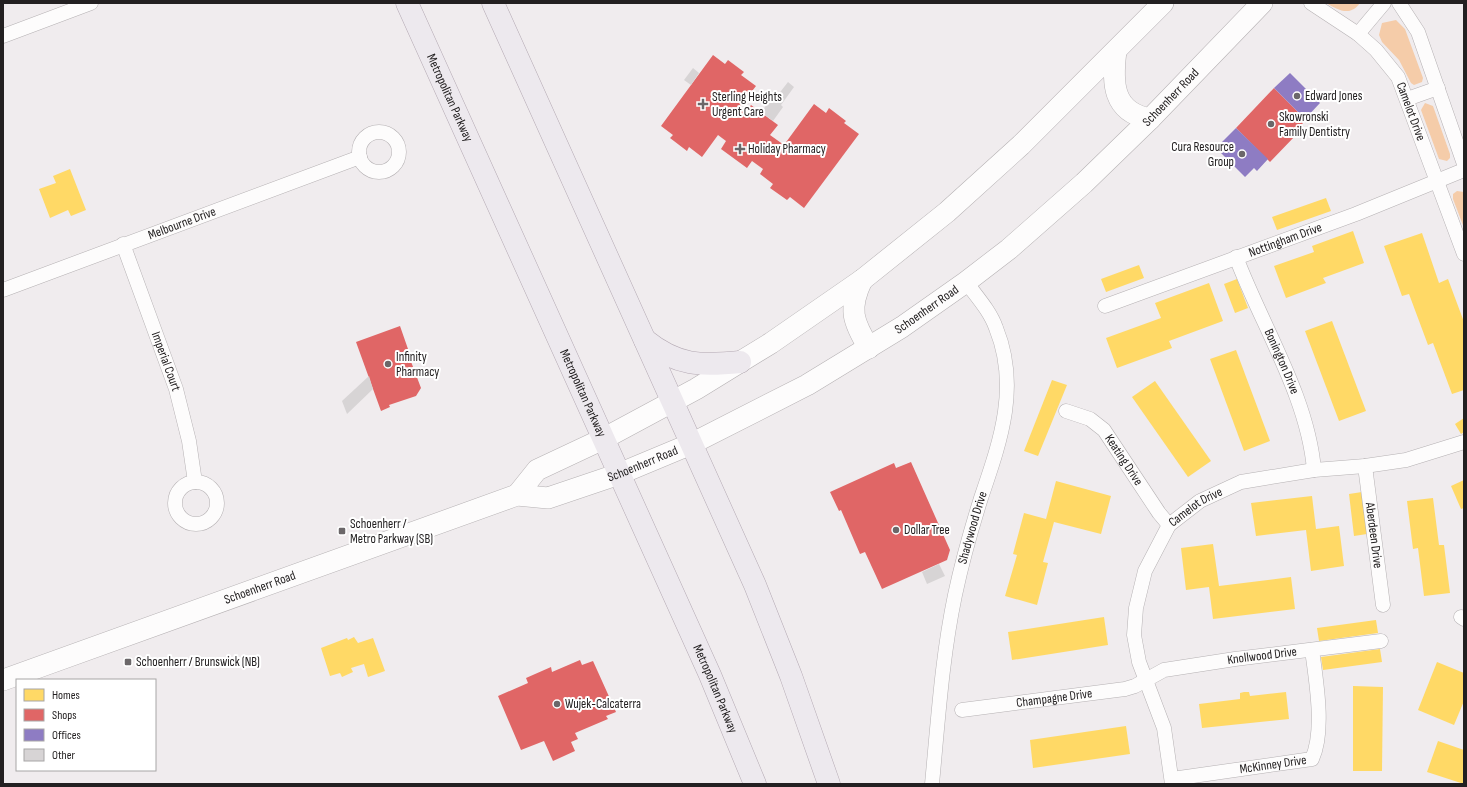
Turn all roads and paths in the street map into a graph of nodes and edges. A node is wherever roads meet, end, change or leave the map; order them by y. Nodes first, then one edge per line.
1 (91, 3) edge
2 (408, 3) edge
3 (493, 3) edge
4 (1163, 3) edge
5 (1262, 3) edge
6 (1311, 3) edge
7 (1384, 3) edge
8 (1399, 3) edge
9 (1358, 34) junction
10 (3, 36) edge
11 (1116, 51) junction
12 (1438, 88) junction
13 (1407, 99) junction
14 (1150, 119) junction
15 (360, 157) dead end
16 (1464, 164) edge
17 (1464, 170) edge
18 (1437, 180) junction
19 (123, 244) junction
20 (1464, 254) edge
21 (1236, 257) junction
22 (862, 280) junction
23 (966, 282) junction
24 (3, 290) edge
25 (1105, 306) dead end
26 (645, 340) junction
27 (869, 348) junction
28 (740, 362) junction
29 (673, 402) junction
30 (1066, 411) dead end
31 (603, 439) junction
32 (1464, 442) edge
33 (691, 444) junction
34 (1365, 466) junction
35 (1314, 470) junction
36 (619, 474) junction
37 (195, 482) dead end
38 (517, 495) junction
39 (1169, 525) junction
40 (1383, 605) dead end
41 (1381, 641) dead end
42 (1312, 650) junction
43 (3, 680) edge
44 (1145, 680) junction
45 (962, 710) dead end
46 (1172, 781) edge
47 (754, 784) edge
48 (829, 784) edge
49 (932, 784) edge

1 - 10 street
2 - 31 main road, Metropolitan Parkway
3 - 26 main road
4 - 11 main road
5 - 14 main road, Schoenherr Road
6 - 9 street, Camelot Drive
7 - 9 street
8 - 12 street
9 - 13 street, Camelot Drive
11 - 14 main road
11 - 22 main road
12 - 13 street
12 - 16 street
13 - 18 street, Camelot Drive
14 - 23 main road, Schoenherr Road
15 - 19 street, Melbourne Drive
17 - 18 street, Nottingham Drive
18 - 20 street, Camelot Drive
18 - 21 street, Nottingham Drive
19 - 24 street, Melbourne Drive
19 - 37 street, Imperial Court
21 - 25 street, Nottingham Drive
21 - 35 street, Bonington Drive
22 - 27 main road
22 - 28 main road
23 - 27 main road, Schoenherr Road
23 - 49 street, Shadywood Drive
26 - 28 main road
26 - 29 main road
27 - 33 main road, Schoenherr Road
28 - 29 main road
29 - 31 main road
29 - 33 main road
30 - 39 street, Keating Drive
31 - 36 main road, Metropolitan Parkway
31 - 38 main road
32 - 34 street, Camelot Drive
33 - 36 main road, Schoenherr Road
33 - 48 main road
34 - 35 street, Camelot Drive
34 - 40 street, Aberdeen Drive
35 - 39 street, Camelot Drive
36 - 38 main road, Schoenherr Road
36 - 47 main road, Metropolitan Parkway
38 - 43 main road, Schoenherr Road
39 - 44 street, Camelot Drive
41 - 42 street, Knollwood Drive
42 - 44 street, Knollwood Drive
42 - 46 street, McKinney Drive
44 - 45 street, Champagne Drive
44 - 46 street, Camelot Drive

